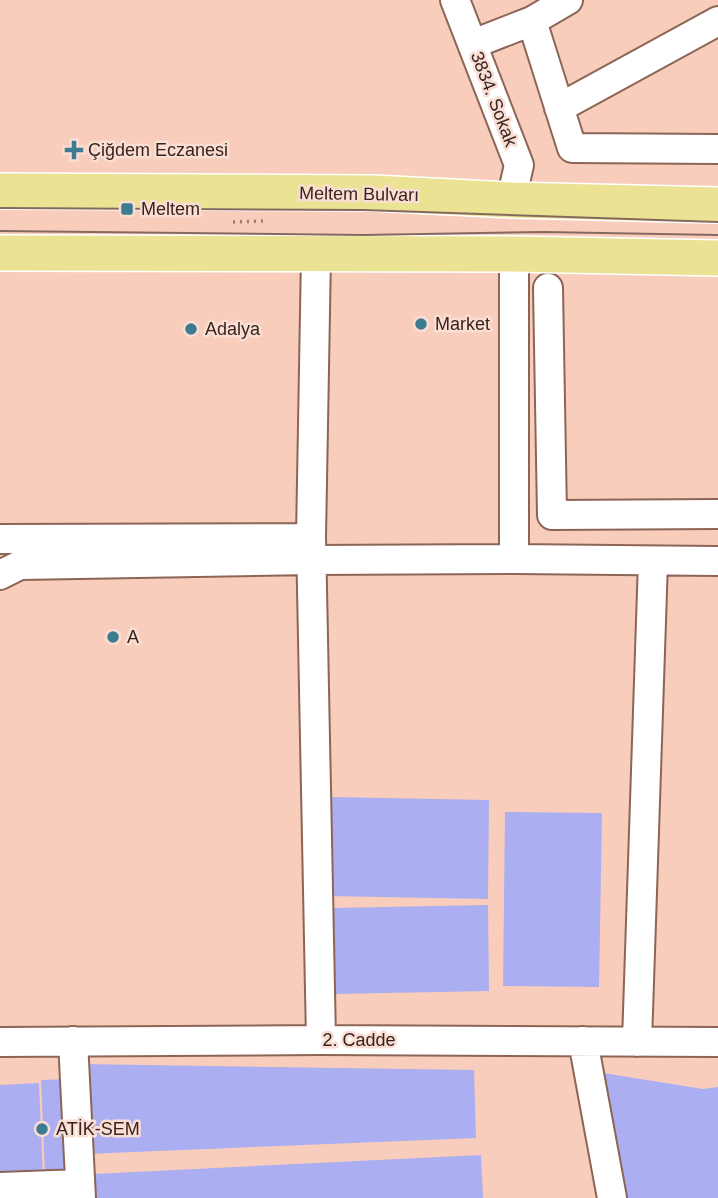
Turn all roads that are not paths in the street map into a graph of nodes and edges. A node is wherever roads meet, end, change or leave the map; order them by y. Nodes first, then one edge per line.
1 (455, 0) edge
2 (568, 0) edge
3 (532, 21) junction
4 (718, 21) edge
5 (473, 44) junction
6 (559, 108) junction
7 (718, 149) edge
8 (0, 191) edge
9 (511, 200) junction
10 (718, 205) edge
11 (0, 253) edge
12 (514, 254) junction
13 (316, 255) junction
14 (718, 258) edge
15 (548, 288) dead end
16 (718, 514) edge
17 (0, 538) edge
18 (311, 549) junction
19 (514, 559) junction
20 (653, 561) junction
21 (718, 561) edge
22 (0, 575) edge
23 (321, 1040) junction
24 (73, 1041) junction
25 (583, 1041) junction
26 (0, 1042) edge
27 (637, 1042) junction
28 (718, 1042) edge
29 (0, 1187) edge
30 (80, 1191) edge
31 (612, 1198) edge

1 - 5 street, 3834. Sokak
2 - 3 street
3 - 5 street
3 - 6 street
4 - 6 street
5 - 9 street, 3834. Sokak
6 - 7 street
8 - 9 main road, Meltem Bulvarı
9 - 10 main road, Meltem Bulvarı
11 - 13 main road
12 - 13 main road
12 - 14 main road
12 - 19 street
13 - 18 street
15 - 16 street
17 - 18 street
18 - 19 street
18 - 22 street
18 - 23 street
19 - 20 street
20 - 21 street
20 - 27 street
23 - 24 street, 2. Cadde
23 - 25 street, 2. Cadde
24 - 26 street, 2. Cadde
24 - 30 street
25 - 27 street, 2. Cadde
25 - 31 street
27 - 28 street, 2. Cadde
29 - 30 street

